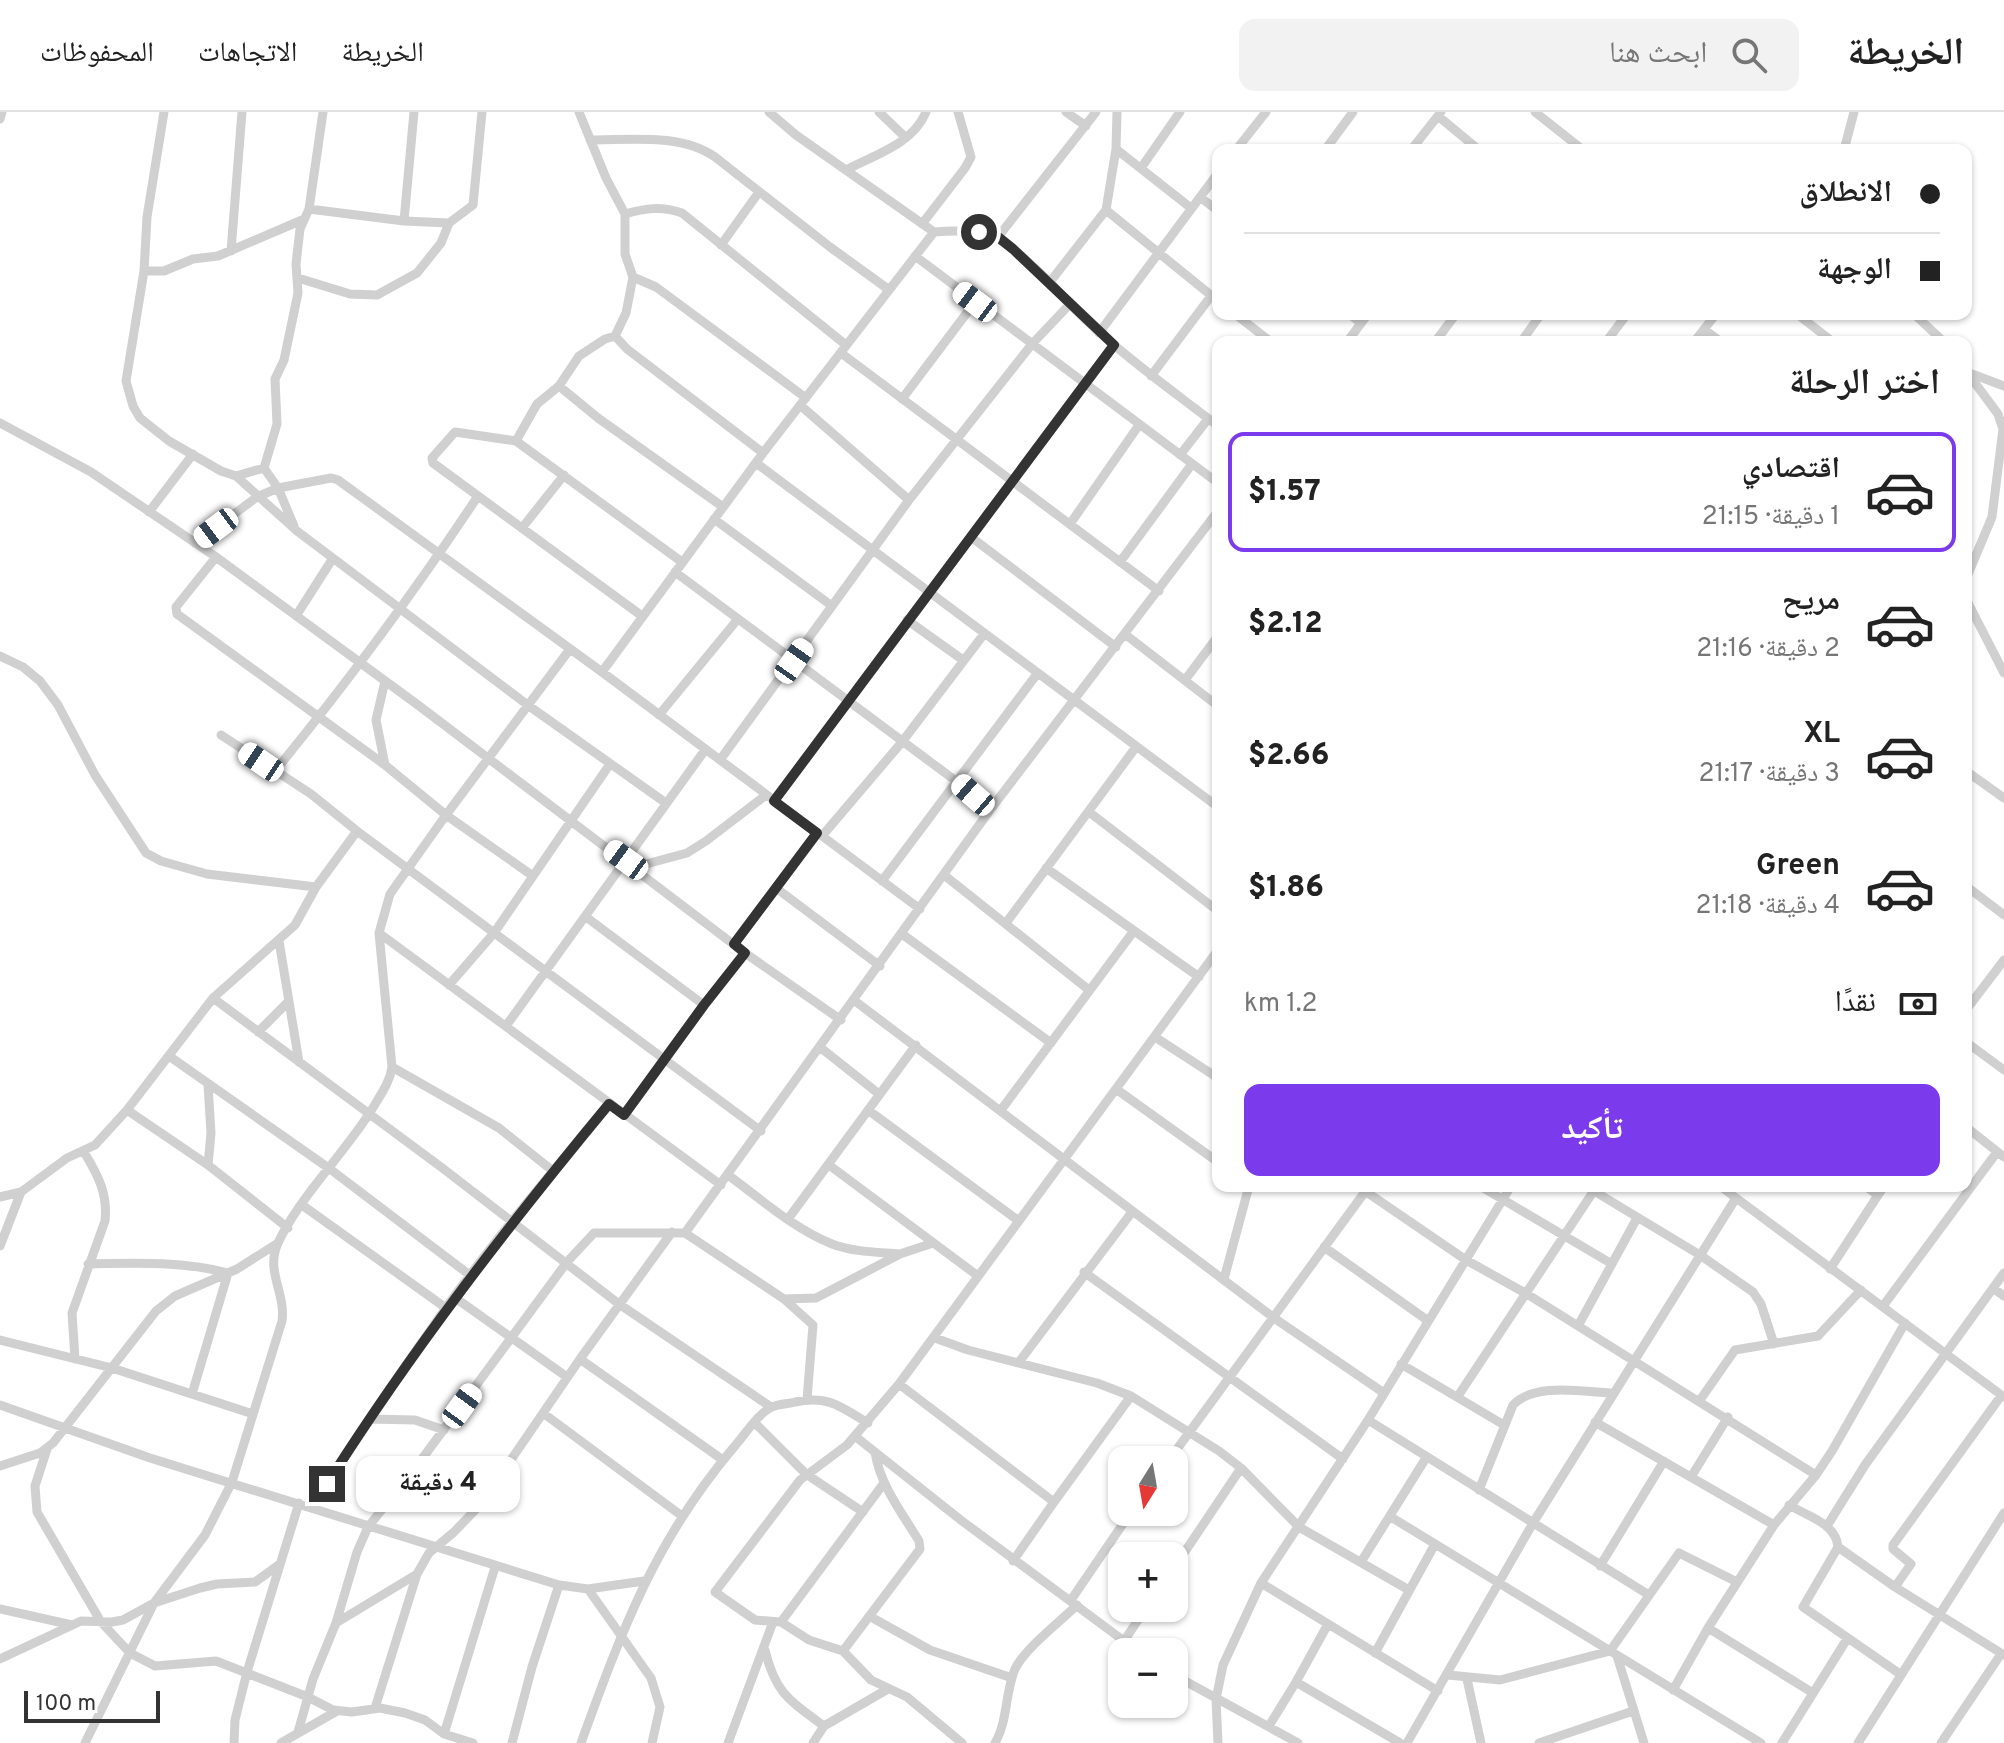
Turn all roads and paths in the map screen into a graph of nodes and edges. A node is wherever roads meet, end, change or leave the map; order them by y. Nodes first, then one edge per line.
1 (2, 112) edge
2 (164, 112) edge
3 (242, 112) edge
4 (323, 112) edge
5 (414, 112) edge
6 (482, 112) edge
7 (579, 112) edge
8 (769, 112) edge
9 (879, 112) edge
10 (926, 112) edge
11 (958, 112) edge
12 (1066, 112) edge
13 (1096, 112) edge
14 (1117, 112) edge
15 (1180, 112) edge
16 (1266, 112) edge
17 (1353, 112) edge
18 (1535, 112) edge
19 (1854, 112) edge
20 (1439, 114) edge
21 (0, 119) edge
22 (1086, 126) junction
23 (906, 138) junction
24 (590, 140) junction
25 (1240, 144) edge
26 (1329, 144) edge
27 (1416, 144) edge
28 (1472, 144) edge
29 (1575, 144) edge
30 (1846, 144) edge
31 (1116, 149) junction
32 (1141, 168) junction
33 (846, 170) junction
34 (1212, 181) edge
35 (759, 192) junction
36 (1200, 197) junction
37 (1212, 206) edge
38 (1191, 208) junction
39 (309, 209) junction
40 (1106, 210) junction
41 (625, 214) junction
42 (302, 220) junction
43 (404, 221) junction
44 (449, 223) junction
45 (922, 224) junction
46 (934, 232) junction
47 (998, 237) junction
48 (721, 245) junction
49 (231, 251) junction
50 (1157, 253) junction
51 (915, 256) junction
52 (144, 271) junction
53 (633, 277) junction
54 (298, 278) junction
55 (1050, 282) junction
56 (888, 289) junction
57 (1212, 297) edge
58 (975, 302) junction
59 (1212, 303) edge
60 (1069, 305) junction
61 (1243, 320) edge
62 (1357, 320) edge
63 (1363, 320) edge
64 (1711, 320) edge
65 (1805, 320) edge
66 (1920, 320) edge
67 (1361, 323) junction
68 (1704, 329) junction
69 (1099, 333) junction
70 (615, 336) junction
71 (1263, 336) edge
72 (1351, 336) edge
73 (1699, 336) edge
74 (1713, 336) edge
75 (1825, 336) edge
76 (1938, 336) edge
77 (1032, 344) junction
78 (1114, 345) junction
79 (844, 349) junction
80 (1972, 374) edge
81 (1151, 376) junction
82 (1972, 378) edge
83 (1085, 385) junction
84 (559, 386) junction
85 (2004, 386) edge
86 (902, 399) junction
87 (803, 401) junction
88 (1208, 419) junction
89 (1212, 422) edge
90 (0, 423) edge
91 (1139, 425) junction
92 (956, 440) junction
93 (516, 441) junction
94 (763, 453) junction
95 (193, 454) junction
96 (1180, 455) junction
97 (756, 463) junction
98 (1192, 464) junction
99 (264, 468) junction
100 (564, 475) junction
101 (236, 476) junction
102 (1212, 479) edge
103 (1013, 481) junction
104 (278, 488) junction
105 (478, 496) junction
106 (257, 497) junction
107 (909, 500) junction
108 (723, 507) junction
109 (149, 512) junction
110 (714, 519) junction
111 (1212, 519) edge
112 (1070, 524) junction
113 (522, 528) junction
114 (297, 531) junction
115 (971, 537) junction
116 (195, 543) junction
117 (871, 549) junction
118 (440, 552) junction
119 (216, 557) junction
120 (333, 558) junction
121 (682, 562) junction
122 (1120, 562) junction
123 (1972, 565) edge
124 (675, 572) junction
125 (1159, 591) junction
126 (928, 592) junction
127 (832, 606) junction
128 (400, 609) junction
129 (1972, 611) edge
130 (296, 616) junction
131 (642, 616) junction
132 (737, 620) junction
133 (907, 620) junction
134 (984, 634) junction
135 (1126, 635) junction
136 (1212, 644) edge
137 (1116, 647) junction
138 (570, 649) junction
139 (0, 656) edge
140 (963, 660) junction
141 (359, 661) junction
142 (794, 661) junction
143 (602, 672) junction
144 (2004, 673) edge
145 (1037, 674) junction
146 (1185, 680) junction
147 (385, 681) junction
148 (1074, 701) junction
149 (1212, 701) edge
150 (846, 702) junction
151 (529, 706) junction
152 (659, 715) junction
153 (319, 718) junction
154 (221, 735) dead end
155 (902, 742) junction
156 (1136, 747) junction
157 (705, 750) junction
158 (489, 758) junction
159 (720, 760) junction
160 (610, 764) junction
161 (385, 765) junction
162 (275, 771) junction
163 (1972, 775) edge
164 (956, 781) junction
165 (770, 798) junction
166 (2004, 798) edge
167 (666, 803) junction
168 (1212, 803) edge
169 (990, 810) junction
170 (1089, 812) junction
171 (446, 815) junction
172 (571, 820) junction
173 (357, 831) junction
174 (820, 834) junction
175 (626, 860) junction
176 (635, 867) junction
177 (408, 868) junction
178 (1046, 868) junction
179 (944, 875) junction
180 (533, 876) junction
181 (882, 881) junction
182 (316, 887) junction
183 (776, 888) junction
184 (1972, 893) edge
185 (1212, 906) edge
186 (920, 909) junction
187 (2004, 915) edge
188 (586, 917) junction
189 (1006, 923) junction
190 (1133, 932) junction
191 (379, 933) junction
192 (494, 933) junction
193 (902, 934) junction
194 (279, 941) junction
195 (734, 944) junction
196 (745, 953) junction
197 (1212, 959) edge
198 (2004, 960) edge
199 (880, 966) junction
200 (546, 971) junction
201 (1199, 977) junction
202 (449, 985) junction
203 (1089, 990) junction
204 (213, 998) junction
205 (289, 1001) junction
206 (855, 1001) junction
207 (1972, 1002) edge
208 (704, 1005) junction
209 (841, 1020) junction
210 (506, 1026) junction
211 (258, 1032) junction
212 (1155, 1037) junction
213 (1051, 1043) junction
214 (916, 1045) junction
215 (1972, 1046) edge
216 (821, 1048) junction
217 (169, 1056) junction
218 (663, 1061) junction
219 (299, 1062) junction
220 (392, 1067) junction
221 (2004, 1070) edge
222 (1212, 1074) edge
223 (208, 1085) junction
224 (1116, 1089) junction
225 (879, 1094) junction
226 (609, 1104) junction
227 (127, 1110) junction
228 (868, 1110) junction
229 (1001, 1110) junction
230 (369, 1115) junction
231 (624, 1115) junction
232 (761, 1131) junction
233 (1972, 1132) edge
234 (84, 1152) junction
235 (2001, 1154) edge
236 (1065, 1158) junction
237 (1212, 1158) edge
238 (208, 1165) junction
239 (829, 1165) junction
240 (330, 1169) junction
241 (553, 1171) junction
242 (728, 1175) junction
243 (721, 1185) junction
244 (1972, 1191) edge
245 (21, 1192) junction
246 (1247, 1192) edge
247 (1364, 1192) edge
248 (1372, 1192) edge
249 (1489, 1192) edge
250 (1507, 1192) edge
251 (1594, 1192) edge
252 (1600, 1192) edge
253 (1728, 1192) edge
254 (1880, 1192) edge
255 (1972, 1192) edge
256 (0, 1197) edge
257 (1736, 1198) junction
258 (1502, 1201) junction
259 (302, 1205) junction
260 (1132, 1212) junction
261 (1637, 1218) junction
262 (788, 1219) junction
263 (1019, 1221) junction
264 (512, 1222) junction
265 (288, 1228) junction
266 (672, 1232) junction
267 (685, 1233) junction
268 (1565, 1238) junction
269 (278, 1243) junction
270 (933, 1243) junction
271 (0, 1246) edge
272 (1324, 1247) junction
273 (900, 1254) junction
274 (1700, 1255) junction
275 (1466, 1260) junction
276 (567, 1262) junction
277 (88, 1264) junction
278 (1612, 1264) junction
279 (1830, 1269) junction
280 (1084, 1272) junction
281 (228, 1273) junction
282 (2004, 1273) edge
283 (471, 1276) junction
284 (978, 1276) junction
285 (1224, 1279) junction
286 (1993, 1288) junction
287 (1861, 1290) junction
288 (1527, 1294) junction
289 (2004, 1296) edge
290 (454, 1297) junction
291 (784, 1299) junction
292 (619, 1304) junction
293 (1883, 1306) junction
294 (446, 1308) junction
295 (1274, 1318) junction
296 (1427, 1320) junction
297 (1905, 1323) junction
298 (1578, 1326) junction
299 (510, 1338) junction
300 (935, 1338) junction
301 (0, 1340) edge
302 (1774, 1344) junction
303 (1945, 1354) junction
304 (75, 1359) junction
305 (580, 1359) junction
306 (1633, 1360) junction
307 (1019, 1362) junction
308 (1401, 1364) junction
309 (112, 1368) junction
310 (567, 1377) junction
311 (1230, 1377) junction
312 (899, 1384) junction
313 (1384, 1393) junction
314 (1613, 1393) junction
315 (192, 1394) junction
316 (1131, 1396) junction
317 (1458, 1396) junction
318 (2003, 1396) edge
319 (807, 1399) junction
320 (1700, 1400) junction
321 (0, 1405) edge
322 (771, 1407) junction
323 (543, 1413) junction
324 (253, 1414) junction
325 (1728, 1417) junction
326 (369, 1419) junction
327 (1368, 1420) junction
328 (1595, 1422) junction
329 (755, 1423) junction
330 (868, 1423) junction
331 (1504, 1425) junction
332 (66, 1427) junction
333 (444, 1430) junction
334 (1190, 1432) junction
335 (856, 1437) junction
336 (1180, 1446) edge
337 (47, 1449) junction
338 (874, 1451) junction
339 (1426, 1458) junction
340 (1343, 1459) junction
341 (723, 1460) junction
342 (1664, 1461) junction
343 (0, 1466) edge
344 (1241, 1468) junction
345 (806, 1474) junction
346 (1816, 1475) junction
347 (1691, 1477) junction
348 (232, 1482) junction
349 (884, 1483) junction
350 (1479, 1490) junction
351 (1054, 1502) junction
352 (299, 1503) junction
353 (1789, 1505) junction
354 (312, 1508) junction
355 (863, 1512) junction
356 (2004, 1513) edge
357 (682, 1516) junction
358 (1391, 1517) junction
359 (1533, 1523) junction
360 (1774, 1525) junction
361 (1122, 1526) edge
362 (1827, 1526) junction
363 (368, 1527) junction
364 (1299, 1527) junction
365 (1435, 1544) junction
366 (1188, 1547) edge
367 (1838, 1547) junction
368 (435, 1548) junction
369 (1013, 1561) junction
370 (1361, 1562) junction
371 (280, 1564) junction
372 (1600, 1566) junction
373 (495, 1567) junction
374 (417, 1574) junction
375 (644, 1581) junction
376 (1737, 1582) junction
377 (1261, 1583) junction
378 (559, 1585) junction
379 (1498, 1585) junction
380 (1895, 1587) junction
381 (588, 1589) junction
382 (1409, 1590) junction
383 (1649, 1595) junction
384 (154, 1603) junction
385 (1074, 1603) junction
386 (0, 1609) edge
387 (1940, 1615) junction
388 (871, 1617) junction
389 (101, 1622) junction
390 (777, 1622) junction
391 (336, 1623) junction
392 (1328, 1624) junction
393 (72, 1625) junction
394 (1708, 1628) junction
395 (621, 1634) junction
396 (1120, 1638) edge
397 (1847, 1639) junction
398 (765, 1649) junction
399 (843, 1651) junction
400 (130, 1653) junction
401 (1375, 1653) junction
402 (1613, 1654) junction
403 (2003, 1655) edge
404 (0, 1659) edge
405 (247, 1672) junction
406 (1900, 1674) junction
407 (1448, 1675) junction
408 (1012, 1678) junction
409 (1467, 1679) junction
410 (1296, 1682) junction
411 (1188, 1683) edge
412 (888, 1689) junction
413 (1673, 1690) junction
414 (1438, 1691) junction
415 (1813, 1693) junction
416 (308, 1697) junction
417 (1216, 1699) junction
418 (375, 1708) junction
419 (337, 1711) junction
420 (1633, 1711) junction
421 (824, 1726) junction
422 (1269, 1726) junction
423 (298, 1732) junction
424 (444, 1734) junction
425 (85, 1743) edge
426 (234, 1743) edge
427 (281, 1743) edge
428 (473, 1743) edge
429 (512, 1743) edge
430 (581, 1743) edge
431 (652, 1743) edge
432 (728, 1743) edge
433 (813, 1743) edge
434 (962, 1743) edge
435 (995, 1743) edge
436 (1218, 1743) edge
437 (1298, 1743) edge
438 (1400, 1743) edge
439 (1407, 1743) edge
440 (1481, 1743) edge
441 (1539, 1743) edge
442 (1644, 1743) edge
443 (1761, 1743) edge
444 (1782, 1743) edge
445 (1858, 1743) edge
446 (1941, 1743) edge

1 - 21 street
2 - 52 street
3 - 49 street
4 - 39 street
5 - 43 street
6 - 44 street
7 - 24 street
8 - 33 street
9 - 23 street
10 - 23 street
11 - 45 street
12 - 22 street
13 - 22 street
14 - 31 street
15 - 32 street
16 - 25 street
17 - 26 street
18 - 29 street
19 - 30 street
20 - 27 street
20 - 28 street
22 - 47 street
23 - 33 street
24 - 35 street
24 - 41 street
31 - 32 street
31 - 40 street
32 - 38 street
33 - 45 street
34 - 36 street
35 - 48 street
35 - 56 street
36 - 37 street
36 - 38 street
38 - 50 street
39 - 42 street
39 - 43 street
40 - 50 street
40 - 55 street
41 - 48 street
41 - 53 street
42 - 49 street
42 - 54 street
43 - 44 street
44 - 54 street
45 - 46 street
46 - 47 street
46 - 51 street
47 - 55 street
48 - 79 street
49 - 52 street
50 - 57 street
50 - 69 street
51 - 56 street
51 - 58 street
52 - 95 street
53 - 70 street
53 - 87 street
54 - 99 street
55 - 60 street
56 - 79 street
58 - 77 street
58 - 86 street
59 - 81 street
60 - 69 street
60 - 77 street
61 - 71 street
62 - 67 street
63 - 67 street
64 - 68 street
65 - 75 street
66 - 76 street
67 - 72 street
68 - 73 street
68 - 74 street
69 - 78 street
70 - 84 street
70 - 94 street
77 - 83 street
77 - 92 street
78 - 81 street
78 - 83 street
79 - 86 street
79 - 87 street
80 - 85 street
81 - 88 street
82 - 123 street
83 - 91 street
83 - 103 street
84 - 93 street
84 - 108 street
86 - 92 street
87 - 94 street
87 - 107 street
88 - 89 street
88 - 96 street
90 - 109 street
91 - 96 street
91 - 112 street
92 - 103 street
92 - 107 street
93 - 100 street
93 - 105 street
94 - 97 street
95 - 101 street
95 - 109 street
96 - 98 street
97 - 108 street
97 - 117 street
98 - 102 street
98 - 122 street
99 - 101 street
99 - 104 street
100 - 113 street
100 - 121 street
101 - 106 street
103 - 112 street
103 - 115 street
104 - 106 street
104 - 114 street
104 - 118 street
105 - 113 street
105 - 118 street
106 - 114 street
106 - 116 street
107 - 117 street
108 - 110 street
109 - 116 street
110 - 121 street
110 - 127 street
111 - 125 street
112 - 122 street
113 - 131 street
114 - 120 street
115 - 126 street
115 - 137 street
116 - 119 street
117 - 126 street
117 - 127 street
118 - 128 street
118 - 138 street
119 - 130 street
119 - 153 street
120 - 128 street
120 - 130 street
121 - 124 street
122 - 125 street
124 - 131 street
124 - 132 street
125 - 135 street
126 - 133 street
126 - 134 street
127 - 142 street
128 - 141 street
128 - 151 street
129 - 144 street
130 - 141 street
131 - 143 street
132 - 142 street
132 - 152 street
133 - 140 street
133 - 150 street
134 - 140 street
134 - 145 street
135 - 137 street
135 - 146 street
136 - 146 street
137 - 148 street
138 - 143 street
138 - 151 street
139 - 182 street
140 - 155 street
141 - 147 street
141 - 153 street
142 - 150 street
142 - 159 street
143 - 152 street
145 - 148 street
145 - 164 street
146 - 149 street
147 - 158 street
147 - 161 street
148 - 156 street
148 - 169 street
150 - 155 street
150 - 165 street
151 - 158 street
151 - 160 street
152 - 157 street
153 - 161 street
153 - 162 street
154 - 162 street
155 - 164 street
155 - 174 street
156 - 168 street
156 - 170 street
157 - 159 street
157 - 167 street
158 - 171 street
158 - 172 street
159 - 165 street
160 - 167 street
160 - 172 street
161 - 171 street
162 - 173 street
163 - 166 street
164 - 169 street
164 - 181 street
165 - 174 street
165 - 176 street
167 - 175 street
169 - 179 street
170 - 178 street
170 - 185 street
171 - 177 street
171 - 180 street
172 - 175 street
172 - 180 street
173 - 177 street
173 - 182 street
174 - 181 street
174 - 183 street
175 - 176 street
175 - 188 street
176 - 195 street
177 - 191 street
177 - 192 street
178 - 189 street
178 - 190 street
179 - 186 street
179 - 189 street
180 - 192 street
181 - 186 street
182 - 194 street
183 - 195 street
183 - 199 street
184 - 187 street
186 - 193 street
188 - 200 street
188 - 208 street
189 - 203 street
190 - 201 street
190 - 203 street
191 - 202 street
191 - 220 street
192 - 200 street
192 - 202 street
193 - 199 street
193 - 213 street
194 - 204 street
194 - 205 street
195 - 196 street
196 - 208 street
196 - 209 street
197 - 201 street
198 - 207 street
199 - 206 street
200 - 210 street
200 - 218 street
201 - 212 street
202 - 210 street
203 - 213 street
204 - 211 street
204 - 217 street
205 - 211 street
205 - 219 street
206 - 209 street
206 - 214 street
208 - 218 street
209 - 216 street
210 - 226 street
211 - 219 street
212 - 222 street
212 - 224 street
213 - 229 street
214 - 225 street
214 - 229 street
215 - 221 street
216 - 225 street
216 - 232 street
217 - 223 street
217 - 227 street
218 - 231 street
218 - 232 street
219 - 230 street
220 - 230 street
220 - 241 street
223 - 238 street
223 - 240 street
224 - 236 street
224 - 237 street
225 - 228 street
226 - 231 street
226 - 241 street
227 - 234 street
227 - 238 street
228 - 239 street
228 - 263 street
229 - 236 street
230 - 240 street
230 - 264 street
231 - 243 street
232 - 242 street
233 - 235 street
234 - 245 street
234 - 277 street
235 - 244 street
236 - 260 street
236 - 263 street
238 - 265 street
239 - 262 street
239 - 270 street
240 - 259 street
240 - 283 street
241 - 264 street
242 - 243 street
242 - 262 street
243 - 267 street
245 - 256 street
245 - 271 street
246 - 285 street
247 - 272 street
248 - 275 street
249 - 258 street
250 - 258 street
251 - 268 street
252 - 261 street
253 - 257 street
254 - 279 street
255 - 293 street
257 - 274 street
257 - 279 street
258 - 268 street
258 - 275 street
259 - 265 street
259 - 294 street
260 - 280 street
260 - 285 street
261 - 274 street
261 - 278 street
262 - 273 street
263 - 284 street
264 - 276 street
264 - 283 street
265 - 269 street
266 - 267 street
266 - 276 street
266 - 292 street
267 - 291 street
268 - 278 street
268 - 288 street
269 - 281 street
269 - 324 street
270 - 273 street
270 - 284 street
272 - 295 street
272 - 296 street
273 - 291 street
274 - 302 street
274 - 306 street
275 - 288 street
275 - 296 street
276 - 292 street
276 - 299 street
277 - 281 street
277 - 304 street
278 - 298 street
279 - 287 street
280 - 307 street
280 - 311 street
281 - 309 street
281 - 315 street
282 - 286 street
283 - 290 street
284 - 300 street
285 - 295 street
286 - 289 street
286 - 303 street
287 - 293 street
287 - 302 street
288 - 298 street
288 - 317 street
290 - 294 street
290 - 299 street
291 - 319 street
292 - 305 street
292 - 322 street
293 - 297 street
294 - 326 street
295 - 311 street
295 - 313 street
296 - 308 street
297 - 303 street
297 - 346 street
298 - 306 street
299 - 310 street
299 - 333 street
300 - 307 street
300 - 312 street
301 - 304 street
302 - 320 street
303 - 318 street
303 - 362 street
304 - 309 street
305 - 310 street
305 - 341 street
306 - 314 street
306 - 320 street
307 - 316 street
308 - 313 street
308 - 317 street
309 - 315 street
309 - 332 street
310 - 323 street
311 - 334 street
311 - 340 street
312 - 330 street
312 - 351 street
313 - 327 street
314 - 328 street
314 - 331 street
315 - 324 street
316 - 334 street
316 - 351 street
317 - 331 street
318 - 380 street
319 - 322 street
319 - 330 street
320 - 325 street
321 - 332 street
322 - 329 street
323 - 357 street
323 - 368 street
324 - 348 street
325 - 346 street
325 - 347 street
326 - 333 street
326 - 354 street
327 - 339 street
327 - 340 street
328 - 342 street
328 - 359 street
329 - 341 street
329 - 345 street
330 - 335 street
331 - 350 street
332 - 337 street
332 - 348 street
333 - 363 street
334 - 336 street
334 - 344 street
335 - 338 street
335 - 345 street
337 - 343 street
337 - 389 street
338 - 349 street
338 - 369 street
339 - 350 street
339 - 358 street
340 - 364 street
341 - 357 street
342 - 347 street
342 - 372 street
344 - 364 street
344 - 366 street
345 - 355 street
345 - 390 street
346 - 353 street
347 - 360 street
348 - 352 street
348 - 384 street
349 - 355 street
349 - 388 street
350 - 359 street
351 - 369 street
352 - 354 street
352 - 371 street
353 - 360 street
353 - 362 street
354 - 363 street
355 - 390 street
356 - 387 street
357 - 375 street
358 - 365 street
358 - 370 street
359 - 372 street
359 - 379 street
360 - 376 street
361 - 385 street
362 - 367 street
363 - 368 street
363 - 391 street
364 - 370 street
364 - 377 street
365 - 379 street
365 - 382 street
367 - 380 street
367 - 397 street
368 - 373 street
368 - 374 street
369 - 385 street
370 - 382 street
371 - 384 street
371 - 405 street
372 - 383 street
373 - 378 street
373 - 424 street
374 - 391 street
374 - 418 street
375 - 381 street
375 - 395 street
376 - 383 street
376 - 394 street
377 - 392 street
377 - 417 street
378 - 381 street
378 - 429 street
379 - 402 street
379 - 407 street
380 - 387 street
381 - 395 street
382 - 401 street
383 - 402 street
384 - 389 street
384 - 400 street
385 - 396 street
385 - 408 street
386 - 393 street
387 - 403 street
387 - 406 street
388 - 399 street
388 - 408 street
389 - 393 street
389 - 400 street
390 - 398 street
390 - 399 street
391 - 416 street
392 - 401 street
392 - 410 street
393 - 404 street
394 - 413 street
394 - 415 street
395 - 430 street
395 - 431 street
397 - 406 street
397 - 415 street
398 - 421 street
398 - 432 street
399 - 412 street
400 - 405 street
400 - 425 street
401 - 414 street
402 - 409 street
402 - 413 street
402 - 420 street
403 - 446 street
405 - 416 street
405 - 426 street
406 - 445 street
407 - 409 street
407 - 414 street
408 - 435 street
409 - 440 street
410 - 422 street
410 - 438 street
411 - 417 street
412 - 421 street
412 - 434 street
413 - 443 street
414 - 439 street
415 - 444 street
416 - 419 street
416 - 423 street
417 - 422 street
417 - 436 street
418 - 419 street
418 - 424 street
419 - 423 street
420 - 441 street
420 - 442 street
421 - 433 street
422 - 437 street
423 - 427 street
424 - 428 street

